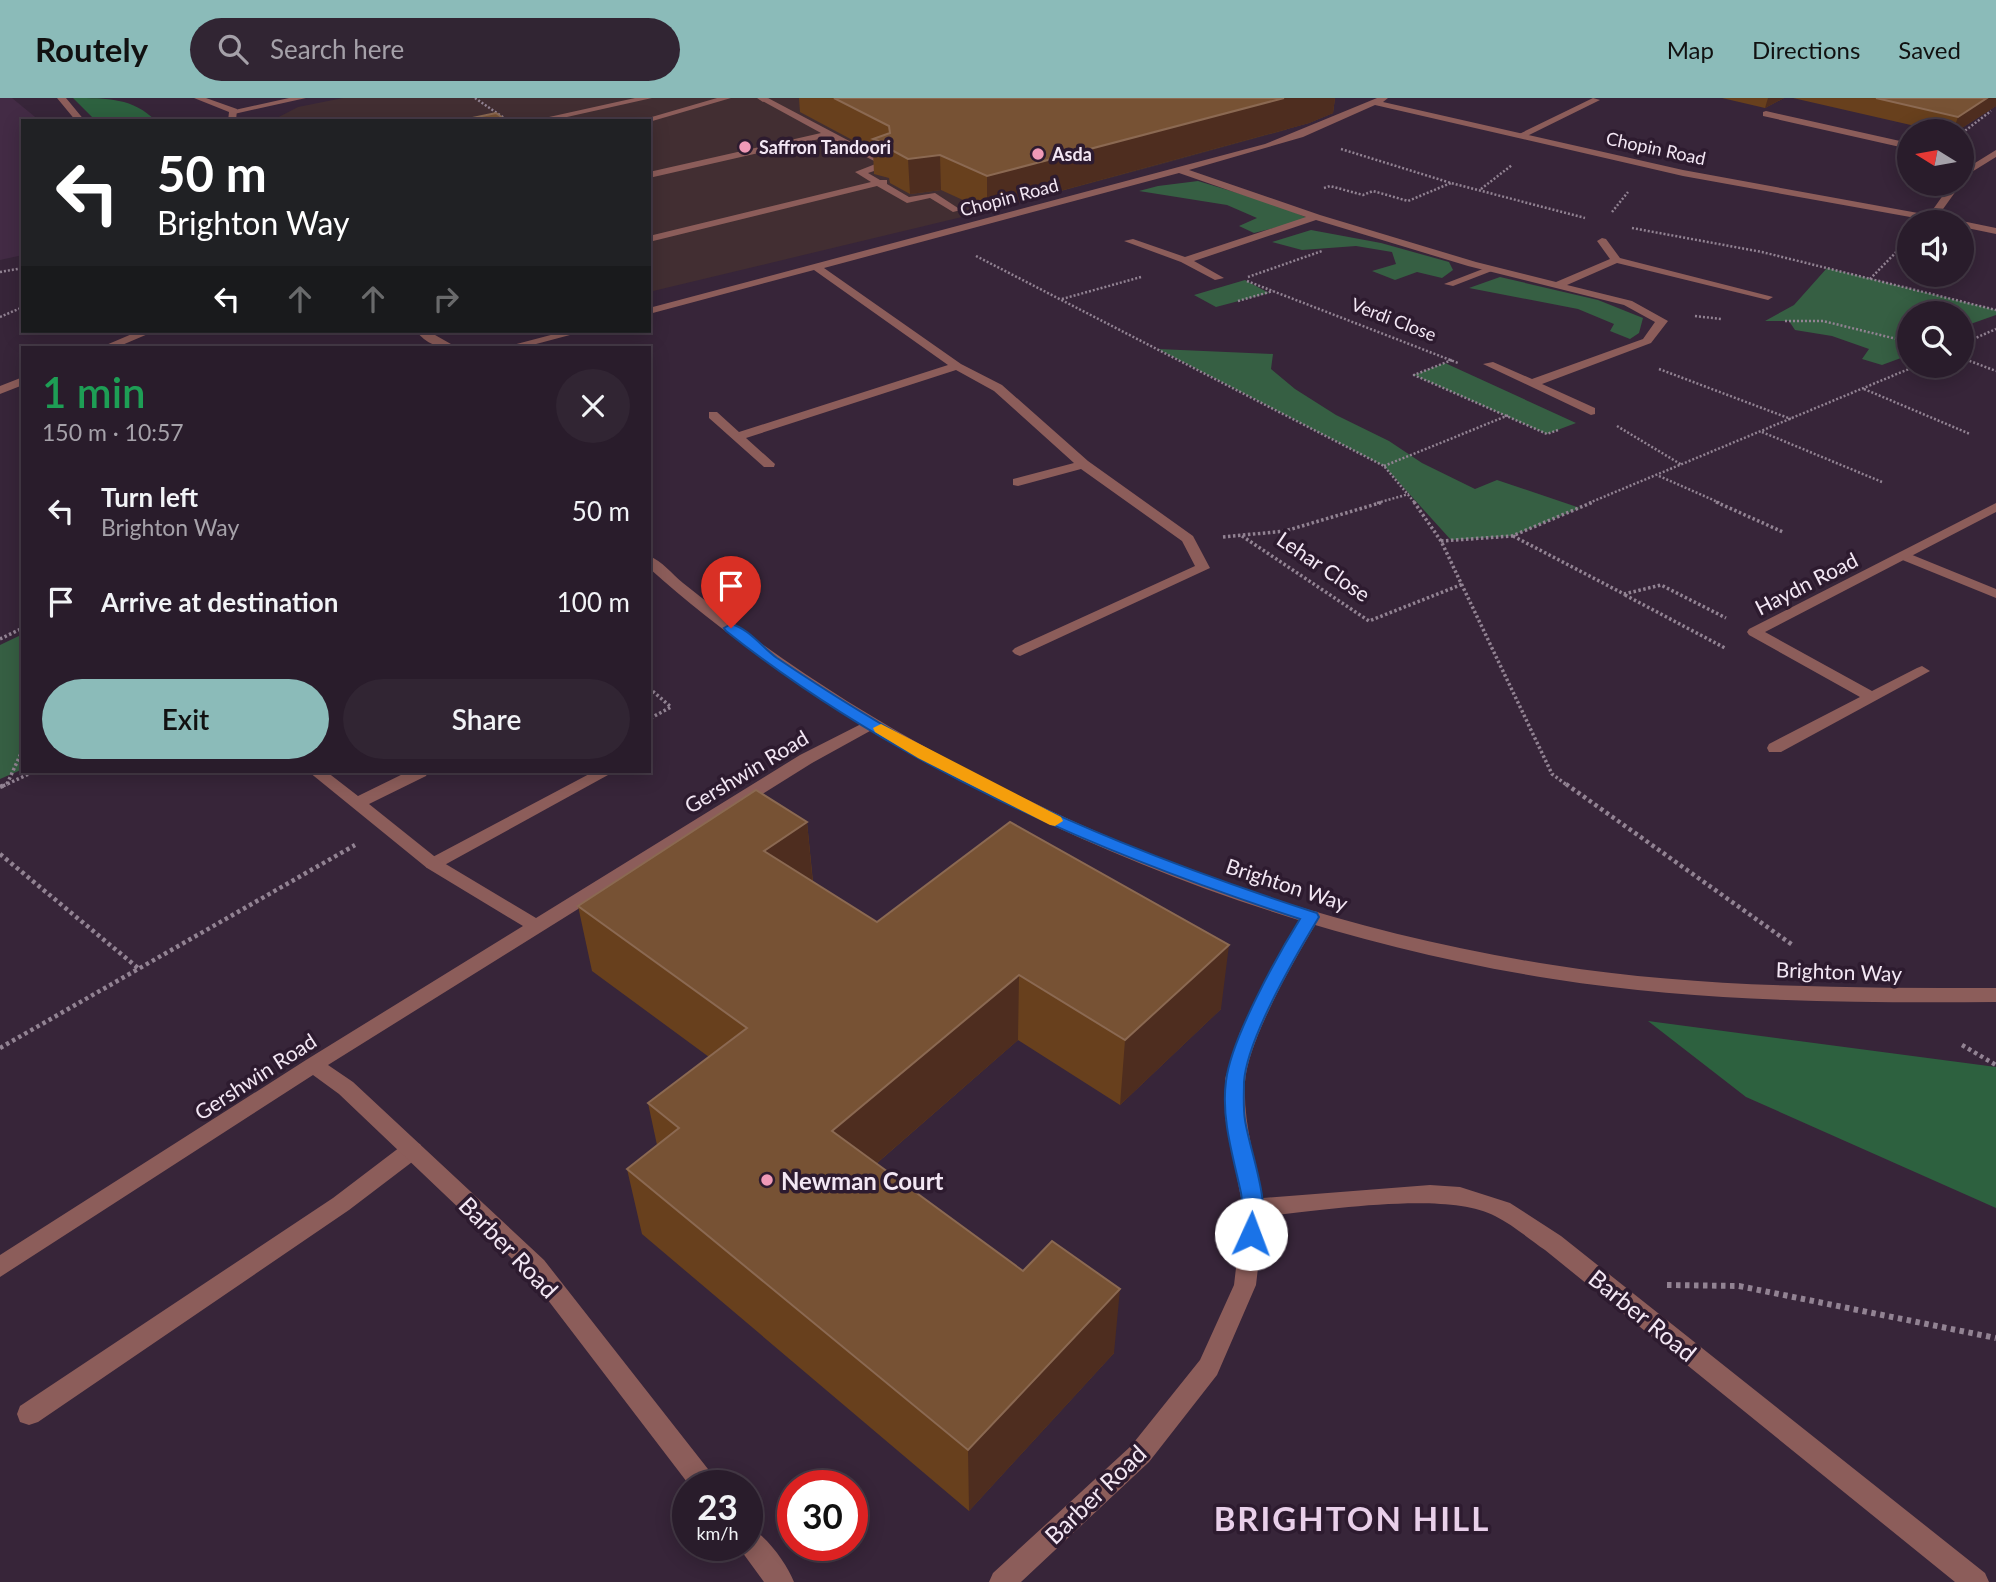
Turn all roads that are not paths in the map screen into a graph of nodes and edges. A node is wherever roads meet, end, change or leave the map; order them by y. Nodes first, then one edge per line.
1 (61, 98) edge
2 (198, 98) edge
3 (302, 98) edge
4 (648, 98) edge
5 (676, 98) edge
6 (727, 98) edge
7 (762, 98) edge
8 (1379, 100) edge
9 (1596, 100) dead end
10 (1782, 104) dead end
11 (693, 108) junction
12 (233, 116) edge
13 (79, 119) edge
14 (546, 119) edge
15 (650, 119) edge
16 (830, 134) junction
17 (1520, 136) junction
18 (1897, 143) edge
19 (1996, 153) edge
20 (1974, 161) edge
21 (1980, 163) junction
22 (1974, 167) edge
23 (1180, 170) junction
24 (651, 175) edge
25 (882, 183) junction
26 (957, 210) dead end
27 (1897, 212) edge
28 (1316, 218) junction
29 (1974, 227) edge
30 (1996, 232) edge
31 (651, 239) edge
32 (1129, 241) dead end
33 (1602, 241) dead end
34 (1185, 260) junction
35 (1616, 260) junction
36 (818, 268) junction
37 (1492, 269) junction
38 (1219, 278) dead end
39 (1449, 284) dead end
40 (1557, 285) junction
41 (1768, 297) dead end
42 (651, 310) edge
43 (144, 333) edge
44 (424, 333) edge
45 (571, 333) edge
46 (110, 346) edge
47 (447, 346) edge
48 (515, 346) edge
49 (1489, 363) road end
50 (957, 366) junction
51 (21, 382) edge
52 (1533, 383) junction
53 (0, 390) edge
54 (1591, 411) road end
55 (713, 415) dead end
56 (737, 437) junction
57 (769, 464) dead end
58 (1083, 464) junction
59 (1018, 482) dead end
60 (1996, 507) edge
61 (1905, 556) junction
62 (651, 562) edge
63 (1996, 594) edge
64 (1020, 651) dead end
65 (1922, 671) dead end
66 (1872, 698) junction
67 (873, 723) junction
68 (1775, 748) dead end
69 (318, 773) edge
70 (418, 773) edge
71 (600, 775) dead end
72 (358, 803) junction
73 (433, 864) junction
74 (1311, 917) junction
75 (538, 927) junction
76 (1996, 995) edge
77 (313, 1065) junction
78 (412, 1150) junction
79 (1254, 1208) junction
80 (0, 1267) edge
81 (29, 1414) dead end
82 (694, 1470) edge
83 (763, 1559) edge
84 (781, 1582) edge
85 (1002, 1582) edge
86 (1976, 1582) edge

1 - 13 street
2 - 12 street
3 - 12 street
4 - 14 street
5 - 11 street
6 - 11 street
7 - 16 street
8 - 17 street, Chopin Road
8 - 23 street, Chopin Road
9 - 17 street
10 - 18 street
11 - 15 street
16 - 24 street
16 - 25 street
17 - 27 street, Chopin Road
19 - 21 street
20 - 21 street
21 - 22 street
23 - 28 street
23 - 36 street, Chopin Road
25 - 26 street
25 - 31 street
28 - 34 street
28 - 37 street
29 - 30 street
32 - 34 street
33 - 35 street
34 - 38 street
35 - 40 street
35 - 41 street
36 - 42 street, Chopin Road
36 - 50 street
37 - 39 street
37 - 40 street
40 - 52 street
43 - 46 street
44 - 47 street
45 - 48 street
49 - 52 street
50 - 56 street
50 - 58 street
51 - 53 street
52 - 54 street
55 - 56 street
56 - 57 street
58 - 59 street
58 - 64 street
60 - 61 street, Haydn Road
61 - 63 street
61 - 66 street, Haydn Road
62 - 67 street, Brighton Way
65 - 66 street
66 - 68 street
67 - 74 street, Brighton Way
67 - 75 street, Gershwin Road
69 - 72 street
70 - 72 street
71 - 73 street
72 - 73 street
73 - 75 street
74 - 76 street, Brighton Way
74 - 79 street, Barber Road
75 - 77 street, Gershwin Road
77 - 78 street, Barber Road
77 - 80 street, Gershwin Road
78 - 81 street
78 - 82 street, Barber Road
79 - 85 street, Barber Road
79 - 86 street, Barber Road
83 - 84 street

